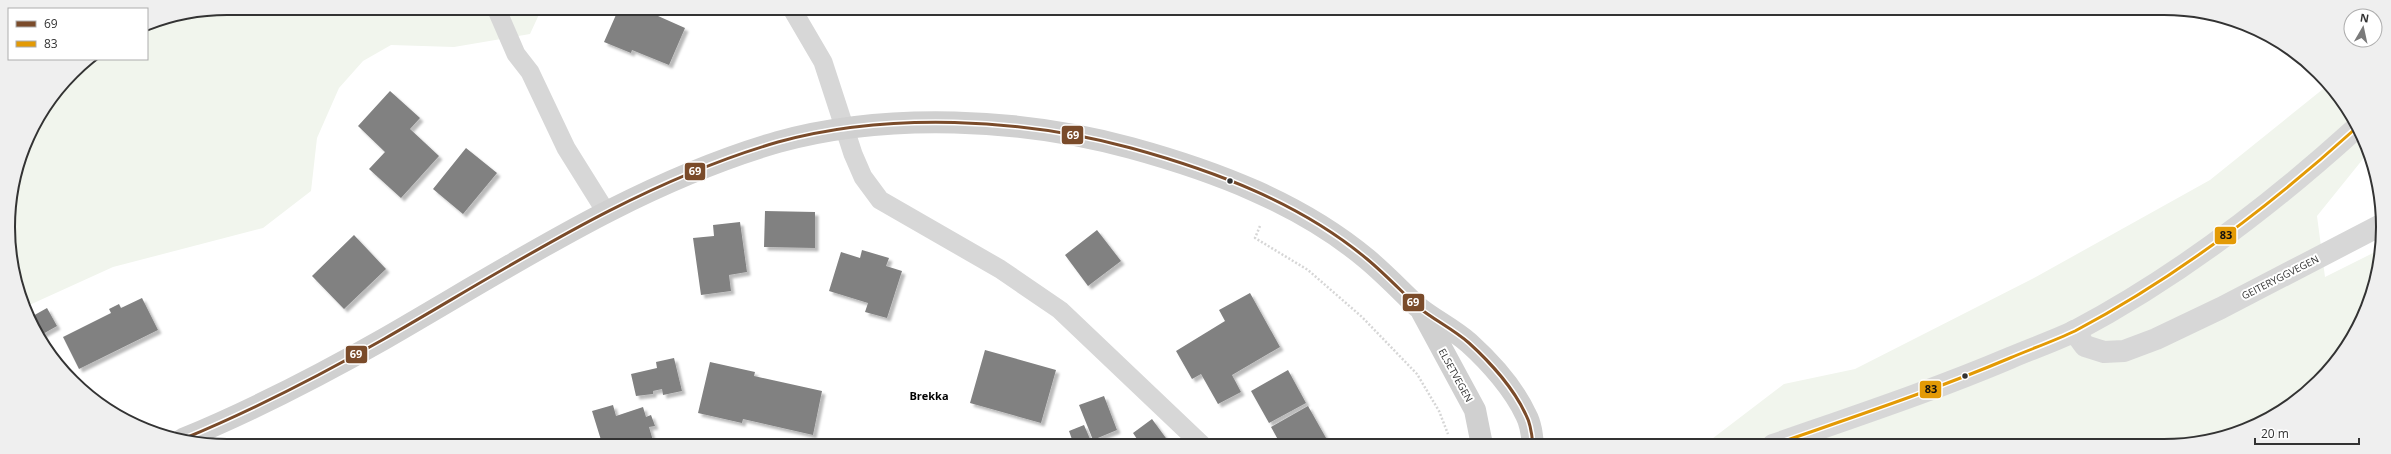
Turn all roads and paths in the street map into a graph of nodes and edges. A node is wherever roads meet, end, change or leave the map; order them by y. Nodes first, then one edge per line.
1 (499, 15) edge
2 (796, 15) edge
3 (846, 129) junction
4 (2353, 131) edge
5 (1271, 200) junction
6 (606, 212) junction
7 (2376, 228) edge
8 (1420, 309) junction
9 (2074, 331) junction
10 (190, 436) edge
11 (1196, 439) edge
12 (1450, 439) dead end
13 (1481, 439) edge
14 (1532, 439) edge
15 (1790, 439) edge

1 - 6 lane
2 - 3 lane
3 - 5 main road, ELSETVEGEN
3 - 6 main road, ELSETVEGEN
3 - 11 lane
4 - 9 street
5 - 8 main road, ELSETVEGEN
5 - 12 path
6 - 10 main road, ELSETVEGEN
7 - 9 street, GEITERYGGVEGEN
8 - 13 main road, ELSETVEGEN
8 - 14 main road, ELSETVEGEN
9 - 15 street

